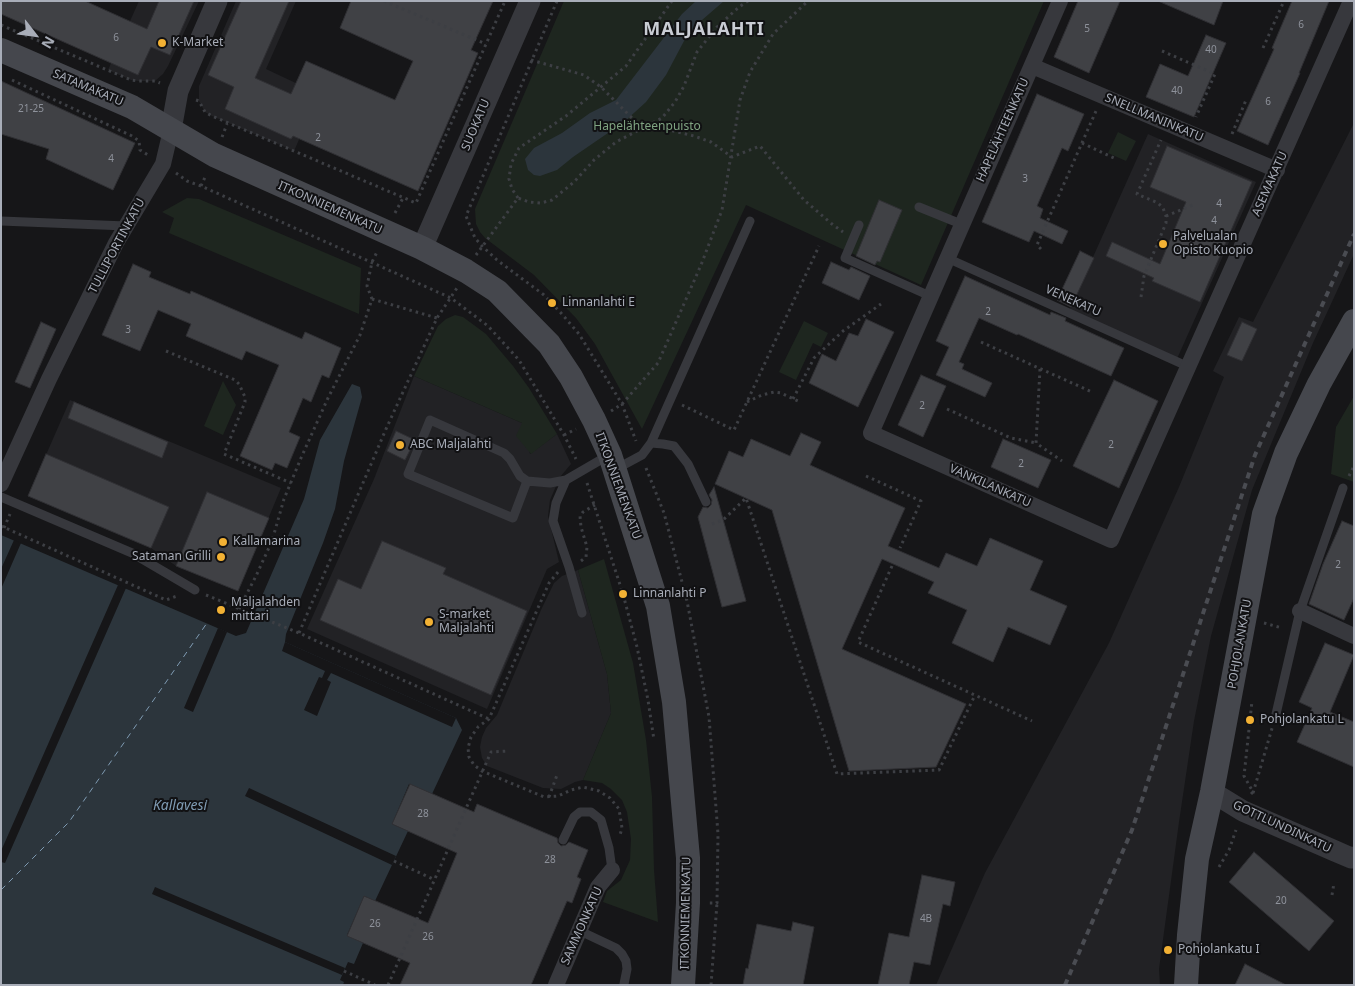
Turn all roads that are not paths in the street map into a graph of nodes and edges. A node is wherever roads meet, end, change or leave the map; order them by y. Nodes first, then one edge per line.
1 (216, 1) edge
2 (530, 1) edge
3 (1060, 1) edge
4 (1351, 1) edge
5 (1, 50) edge
6 (1032, 66) junction
7 (171, 130) junction
8 (1277, 170) junction
9 (918, 206) dead end
10 (1, 221) edge
11 (750, 221) dead end
12 (961, 224) junction
13 (860, 225) dead end
14 (126, 226) junction
15 (422, 248) junction
16 (946, 258) junction
17 (930, 296) junction
18 (1354, 321) edge
19 (1188, 367) junction
20 (652, 443) junction
21 (612, 463) junction
22 (566, 480) junction
23 (527, 481) junction
24 (1, 484) edge
25 (1343, 488) dead end
26 (1, 497) edge
27 (706, 502) dead end
28 (194, 590) road end
29 (1300, 610) junction
30 (582, 613) dead end
31 (1354, 636) edge
32 (1276, 714) road end
33 (1212, 792) junction
34 (562, 840) dead end
35 (1353, 863) edge
36 (612, 870) joint
37 (580, 931) junction
38 (624, 984) edge
39 (556, 985) edge
40 (684, 985) edge
41 (1186, 985) edge

1 - 7 street, TULLIPORTINKATU
2 - 15 street, SUOKATU
3 - 6 street, HAPELÄHTEENKATU
4 - 8 street, ASEMAKATU
5 - 7 main road, SATAMAKATU
6 - 8 street, SNELLMANINKATU
6 - 12 street, HAPELÄHTEENKATU
7 - 14 street, TULLIPORTINKATU
7 - 15 main road, ITKONNIEMENKATU
8 - 19 street, ASEMAKATU
9 - 12 lane
10 - 14 lane
11 - 20 lane
12 - 16 street, HAPELÄHTEENKATU
13 - 17 lane
14 - 24 street, TULLIPORTINKATU
15 - 21 main road, ITKONNIEMENKATU
16 - 17 street, VANKILANKATU
16 - 19 lane, VENEKATU
17 - 19 street, VANKILANKATU
18 - 33 main road, POHJOLANKATU
20 - 21 lane
20 - 27 lane
21 - 22 lane
21 - 40 main road, ITKONNIEMENKATU
22 - 23 lane
22 - 30 lane
23 - 23 lane
25 - 29 lane
26 - 28 lane
29 - 31 street
29 - 32 lane
33 - 35 street, GOTTLUNDINKATU
33 - 41 main road, POHJOLANKATU
34 - 36 lane
36 - 37 street, SAMMONKATU
37 - 38 lane
37 - 39 street, SAMMONKATU

